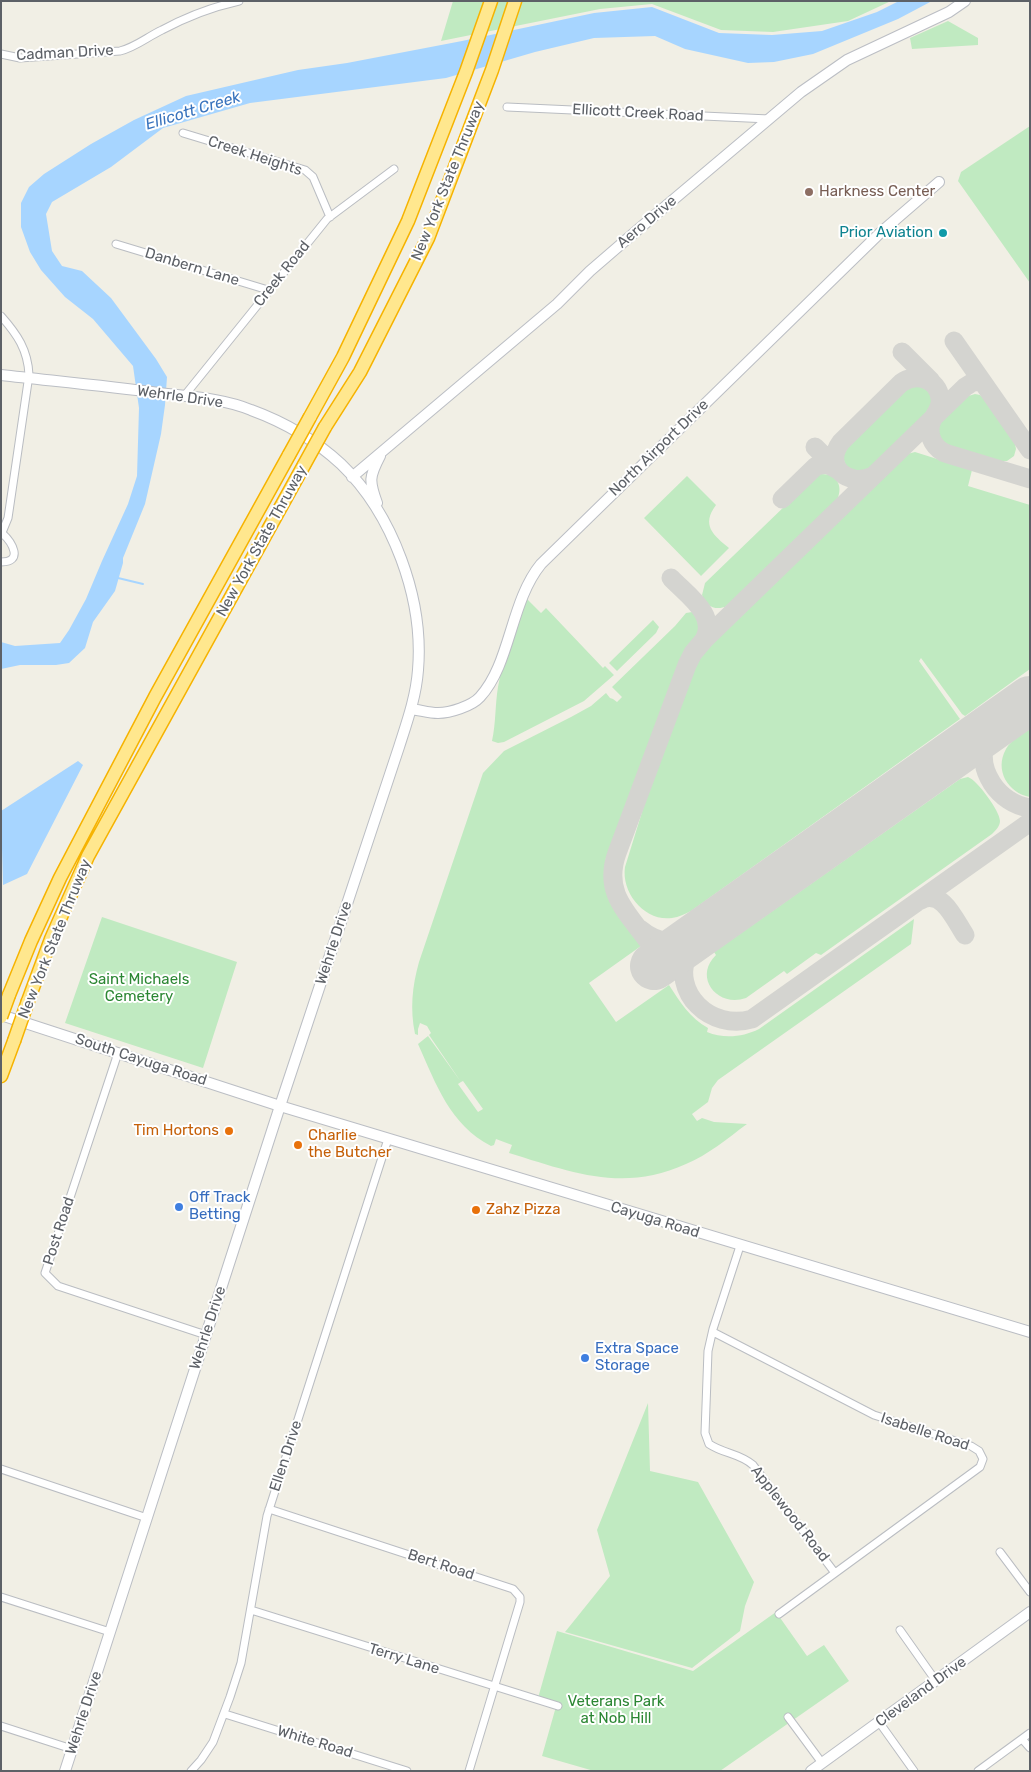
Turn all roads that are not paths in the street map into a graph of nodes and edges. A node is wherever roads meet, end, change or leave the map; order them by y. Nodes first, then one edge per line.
1 (238, 1) edge
2 (491, 1) edge
3 (515, 1) edge
4 (965, 1) edge
5 (1, 54) edge
6 (507, 107) dead end
7 (769, 119) junction
8 (183, 133) dead end
9 (394, 170) dead end
10 (939, 182) dead end
11 (330, 216) junction
12 (116, 244) dead end
13 (268, 290) junction
14 (1, 316) edge
15 (1, 375) edge
16 (29, 378) junction
17 (185, 396) junction
18 (383, 452) junction
19 (352, 477) junction
20 (383, 521) junction
21 (2, 534) edge
22 (1, 562) edge
23 (411, 709) junction
24 (1, 1016) edge
25 (118, 1053) junction
26 (1, 1076) edge
27 (280, 1106) junction
28 (388, 1139) junction
29 (740, 1246) junction
30 (713, 1332) junction
31 (1030, 1332) edge
32 (206, 1335) junction
33 (1, 1469) edge
34 (269, 1509) junction
35 (147, 1518) junction
36 (1000, 1552) dead end
37 (836, 1573) junction
38 (1030, 1592) edge
39 (1, 1597) edge
40 (251, 1610) junction
41 (1030, 1612) edge
42 (779, 1614) dead end
43 (900, 1630) dead end
44 (110, 1632) junction
45 (936, 1681) junction
46 (495, 1687) junction
47 (558, 1706) dead end
48 (224, 1714) junction
49 (788, 1717) dead end
50 (879, 1722) junction
51 (1, 1726) edge
52 (1030, 1733) edge
53 (1022, 1739) junction
54 (1030, 1748) edge
55 (72, 1749) junction
56 (822, 1763) junction
57 (65, 1771) edge
58 (191, 1771) edge
59 (407, 1771) edge
60 (469, 1771) edge
61 (811, 1771) edge
62 (914, 1771) edge
63 (978, 1771) edge

1 - 5 street, Cadman Drive
2 - 24 highway, New York State Thruway, bridge
3 - 26 highway, New York State Thruway, bridge
4 - 7 street, Aero Drive
6 - 7 street, Ellicott Creek Road
7 - 18 street, Aero Drive
8 - 11 street, Creek Heights
9 - 11 street, Creek Road
10 - 23 street, North Airport Drive
11 - 13 street, Creek Road
12 - 13 street, Danbern Lane
13 - 17 street, Creek Road
14 - 16 street
15 - 16 street, Wehrle Drive
16 - 17 street, Wehrle Drive
16 - 21 street
17 - 19 street, Wehrle Drive
18 - 19 street, Aero Drive
18 - 20 street
19 - 20 street, Wehrle Drive
20 - 23 street, Wehrle Drive
21 - 22 street
23 - 27 street, Wehrle Drive
24 - 25 street, South Cayuga Road
25 - 27 street, South Cayuga Road
25 - 32 street, Post Road
27 - 28 street, Cayuga Road
27 - 32 street, Wehrle Drive
28 - 29 street, Cayuga Road
28 - 34 street, Ellen Drive
29 - 30 street, Applewood Road
29 - 31 street, Cayuga Road
30 - 37 street, Applewood Road
30 - 37 street, Isabelle Road
32 - 35 street, Wehrle Drive
33 - 35 street
34 - 40 street, Ellen Drive
34 - 46 street, Bert Road
35 - 44 street, Wehrle Drive
36 - 38 street
37 - 42 street, Isabelle Road
39 - 44 street
40 - 46 street, Terry Lane
40 - 48 street, Ellen Drive
41 - 45 street, Cleveland Drive
43 - 45 street
44 - 55 street, Wehrle Drive
45 - 50 street, Cleveland Drive
46 - 47 street, Terry Lane
46 - 60 street, Bert Road
48 - 58 street, Ellen Drive
48 - 59 street, White Road
49 - 56 street
50 - 56 street, Cleveland Drive
50 - 62 street
51 - 55 street
52 - 53 street
53 - 54 street
53 - 63 street
55 - 57 street, Wehrle Drive
56 - 61 street, Cleveland Drive

